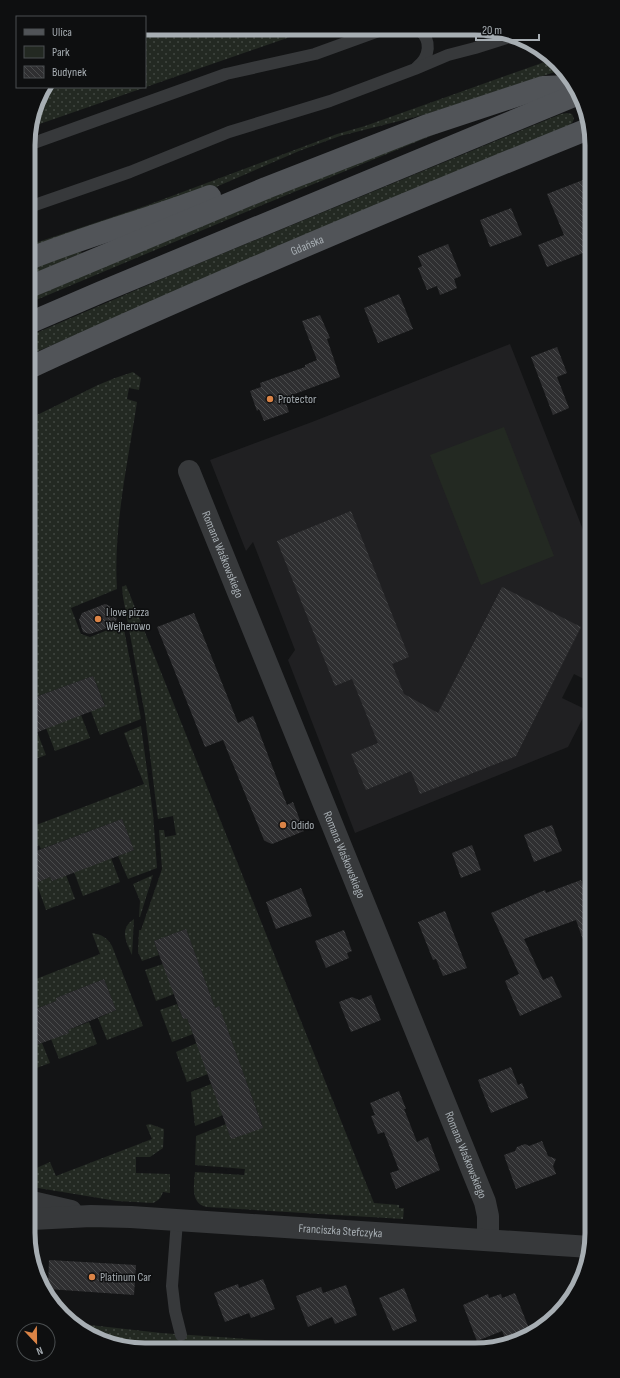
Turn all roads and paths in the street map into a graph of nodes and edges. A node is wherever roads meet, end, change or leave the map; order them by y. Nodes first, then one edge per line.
1 (370, 35) edge
2 (424, 35) edge
3 (503, 39) edge
4 (415, 69) junction
5 (572, 95) edge
6 (584, 129) edge
7 (35, 142) edge
8 (266, 188) junction
9 (35, 204) edge
10 (35, 257) edge
11 (35, 284) edge
12 (35, 319) edge
13 (35, 365) edge
14 (190, 471) dead end
15 (35, 1202) edge
16 (91, 1216) junction
17 (35, 1219) edge
18 (177, 1221) junction
19 (488, 1240) junction
20 (584, 1246) edge
21 (181, 1335) dead end

1 - 7 lane
2 - 4 lane
3 - 4 lane
4 - 9 lane
5 - 8 main road
5 - 12 main road
6 - 13 main road, Gdańska
8 - 10 main road
8 - 11 main road
14 - 19 street, Romana Waśkowskiego
15 - 16 street, Franciszka Stefczyka
16 - 17 street, Franciszka Stefczyka
16 - 18 street, Franciszka Stefczyka
18 - 19 street, Franciszka Stefczyka
18 - 21 lane
19 - 20 street, Franciszka Stefczyka

